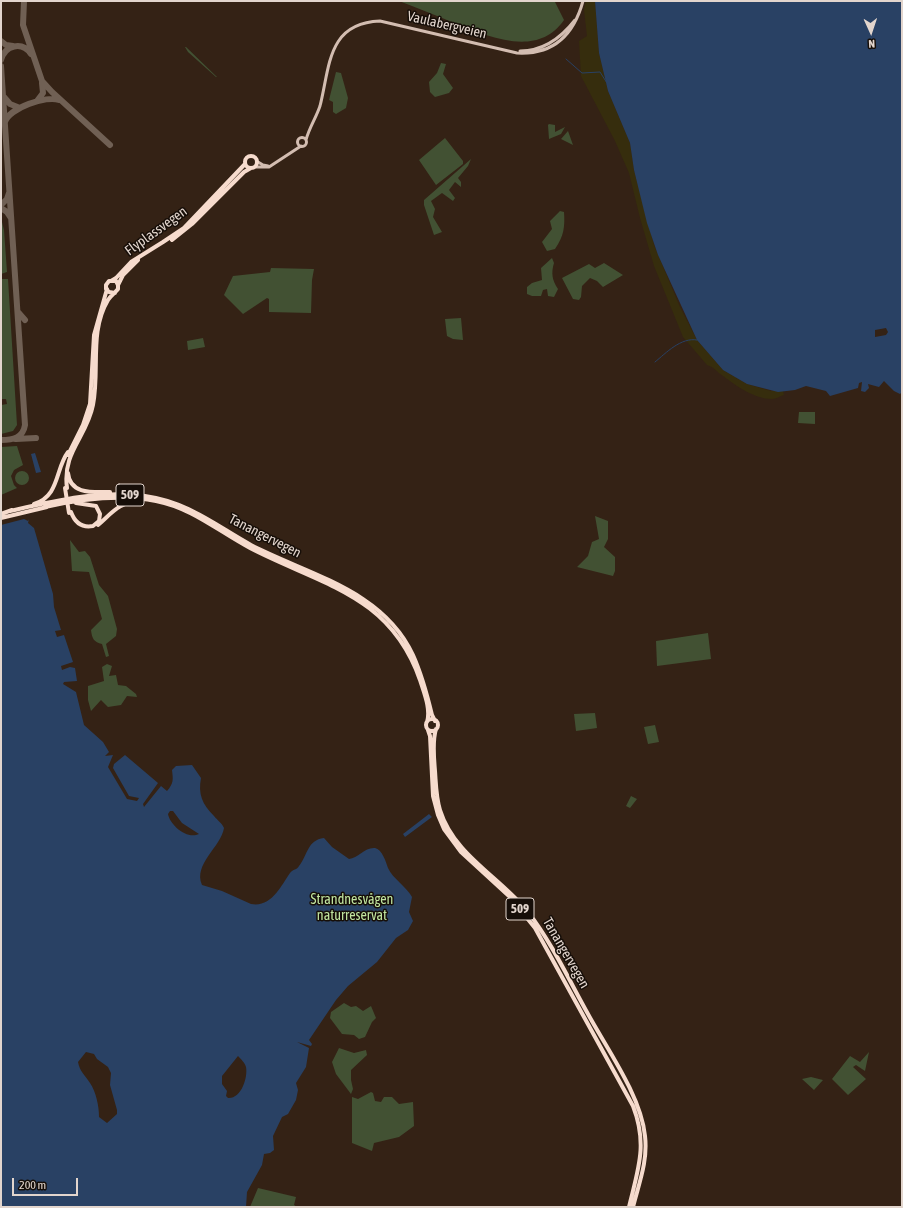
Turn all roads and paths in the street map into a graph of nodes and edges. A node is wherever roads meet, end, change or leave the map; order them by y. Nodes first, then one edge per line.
1 (583, 1) edge
2 (308, 133) junction
3 (301, 137) junction
4 (306, 140) junction
5 (297, 142) junction
6 (301, 146) junction
7 (294, 150) junction
8 (258, 162) junction
9 (245, 164) junction
10 (272, 166) junction
11 (253, 168) junction
12 (111, 281) junction
13 (118, 285) junction
14 (106, 289) junction
15 (115, 293) junction
16 (70, 449) junction
17 (70, 456) junction
18 (66, 488) junction
19 (145, 496) junction
20 (165, 503) junction
21 (45, 507) junction
22 (10, 512) junction
23 (70, 513) junction
24 (1, 514) edge
25 (1, 518) edge
26 (435, 721) junction
27 (427, 722) junction
28 (436, 729) junction
29 (428, 730) junction
30 (628, 1207) edge
31 (633, 1207) edge

1 - 2 main road, Vaulabergveien
2 - 3 main road
2 - 4 main road, Vaulabergveien
3 - 4 main road
3 - 5 main road
4 - 6 main road
5 - 6 main road
5 - 7 main road
6 - 7 main road
7 - 10 main road
8 - 9 highway
8 - 10 main road
8 - 11 highway
9 - 11 highway
9 - 12 highway, Flyplassvegen / 509
10 - 11 main road
11 - 13 highway, Flyplassvegen / 509
12 - 13 highway
12 - 14 highway, Flyplassvegen / 509
13 - 15 highway, Flyplassvegen / 509
14 - 15 highway
14 - 16 highway, Flyplassvegen / 509
15 - 17 highway, Flyplassvegen / 509
16 - 18 highway, 509
16 - 22 highway, 509
17 - 18 highway, 509
17 - 19 highway, 509
18 - 23 highway, 509, bridge
19 - 22 highway, Tanangervegen / 509
19 - 26 highway, Tanangervegen / 509
20 - 21 highway, Tanangervegen / 509
20 - 23 highway, 509
20 - 27 highway, Tanangervegen / 509
21 - 23 highway, 509
21 - 25 highway, 509
22 - 24 highway, 509
26 - 27 highway
26 - 28 highway, 509
27 - 29 highway, 509
28 - 29 highway
28 - 31 highway, Tanangervegen / 509
29 - 30 highway, Tanangervegen / 509

